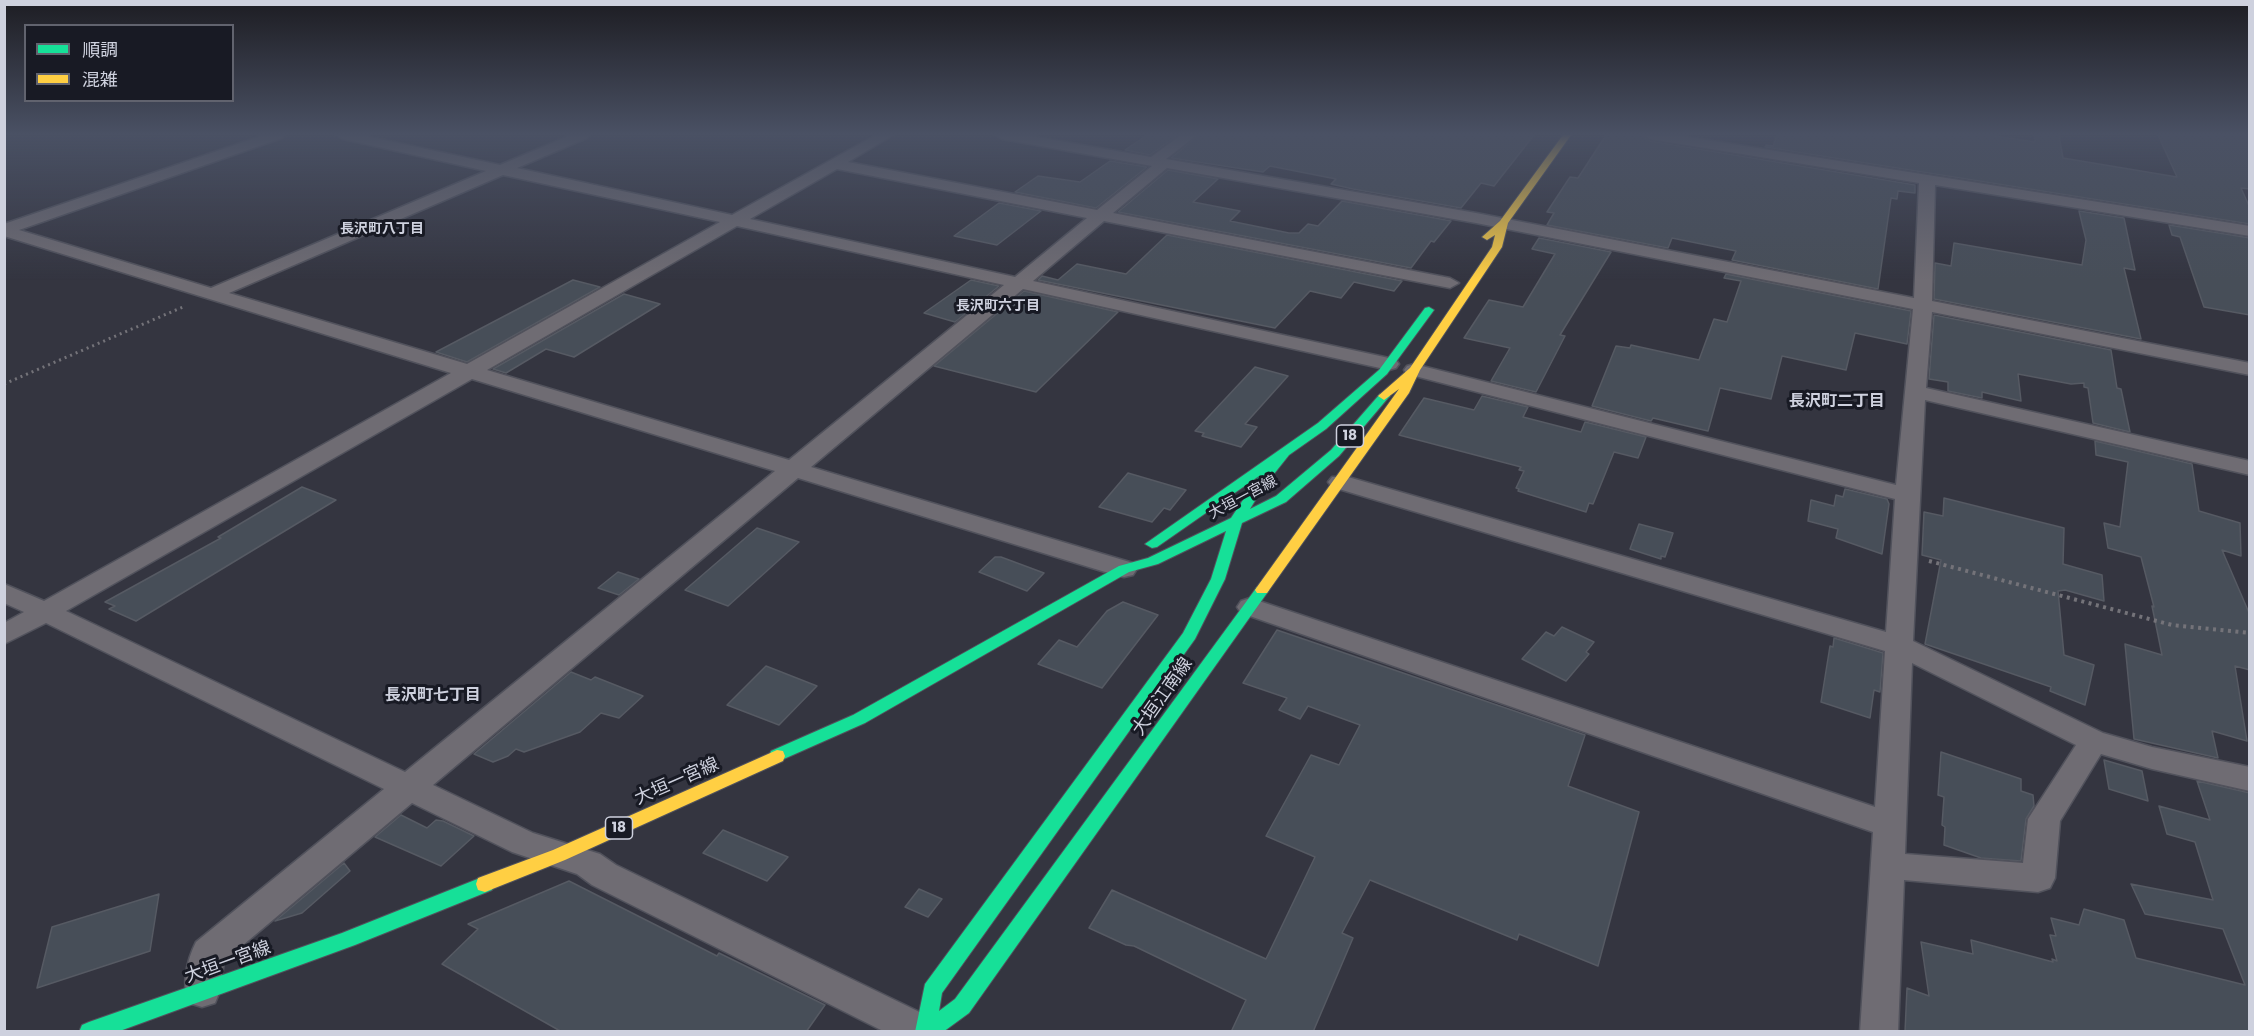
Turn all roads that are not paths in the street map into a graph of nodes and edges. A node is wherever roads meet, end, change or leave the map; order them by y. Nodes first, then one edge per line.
1 (138, 183) edge
2 (469, 183) edge
3 (566, 183) edge
4 (800, 183) edge
5 (932, 183) edge
6 (1135, 183) edge
7 (1279, 183) edge
8 (1532, 183) edge
9 (1927, 183) edge
10 (1954, 183) edge
11 (1098, 216) junction
12 (735, 221) junction
13 (1503, 223) junction
14 (4, 230) edge
15 (2250, 231) edge
16 (1474, 251) dead end
17 (1016, 284) junction
18 (1446, 288) joint
19 (214, 293) junction
20 (1923, 305) junction
21 (1389, 364) junction
22 (2250, 369) edge
23 (1414, 370) junction
24 (470, 371) junction
25 (1916, 392) junction
26 (1287, 450) junction
27 (2250, 468) edge
28 (794, 469) junction
29 (1340, 482) junction
30 (1907, 495) junction
31 (1236, 522) junction
32 (1124, 569) junction
33 (4, 592) edge
34 (1250, 607) junction
35 (46, 612) junction
36 (4, 635) edge
37 (1901, 646) junction
38 (2094, 741) junction
39 (2250, 779) edge
40 (409, 785) junction
41 (1891, 825) junction
42 (559, 855) junction
43 (1888, 863) junction
44 (202, 991) junction
45 (89, 1032) edge
46 (925, 1032) edge
47 (1879, 1032) edge

1 - 14 street
2 - 19 street
3 - 12 street
4 - 12 street
5 - 11 street
6 - 11 street
7 - 13 street
8 - 13 main road, 大垣一宮線 / 18
9 - 20 street
10 - 15 street
11 - 17 street
11 - 18 street
12 - 17 street
12 - 24 street
13 - 16 main road, 大垣一宮線 / 18
13 - 20 street
13 - 23 main road, 大垣一宮線 / 18
14 - 19 street
17 - 21 street
17 - 28 street
18 - 21 main road, 大垣一宮線 / 18
19 - 24 street
20 - 22 street
20 - 25 street
21 - 26 main road, 大垣一宮線 / 18
23 - 29 main road, 大垣江南線
23 - 30 street
23 - 31 main road, 大垣一宮線 / 18
24 - 28 street
24 - 35 street
25 - 27 street
25 - 30 street
26 - 31 main road, 大垣江南線
26 - 32 main road, 大垣一宮線 / 18
28 - 32 street
28 - 40 street
29 - 34 main road, 大垣江南線
29 - 37 street
30 - 37 street
31 - 32 main road, 大垣一宮線 / 18
31 - 46 main road, 大垣江南線
32 - 42 main road, 大垣一宮線 / 18
33 - 35 street
34 - 41 street
34 - 46 main road, 大垣江南線
35 - 36 street
35 - 40 street
37 - 38 street
37 - 41 street
38 - 39 street
38 - 43 street
40 - 42 street
40 - 44 street
41 - 43 street
42 - 44 main road, 大垣一宮線 / 18
42 - 46 street
43 - 47 street
44 - 45 main road, 大垣一宮線 / 18

